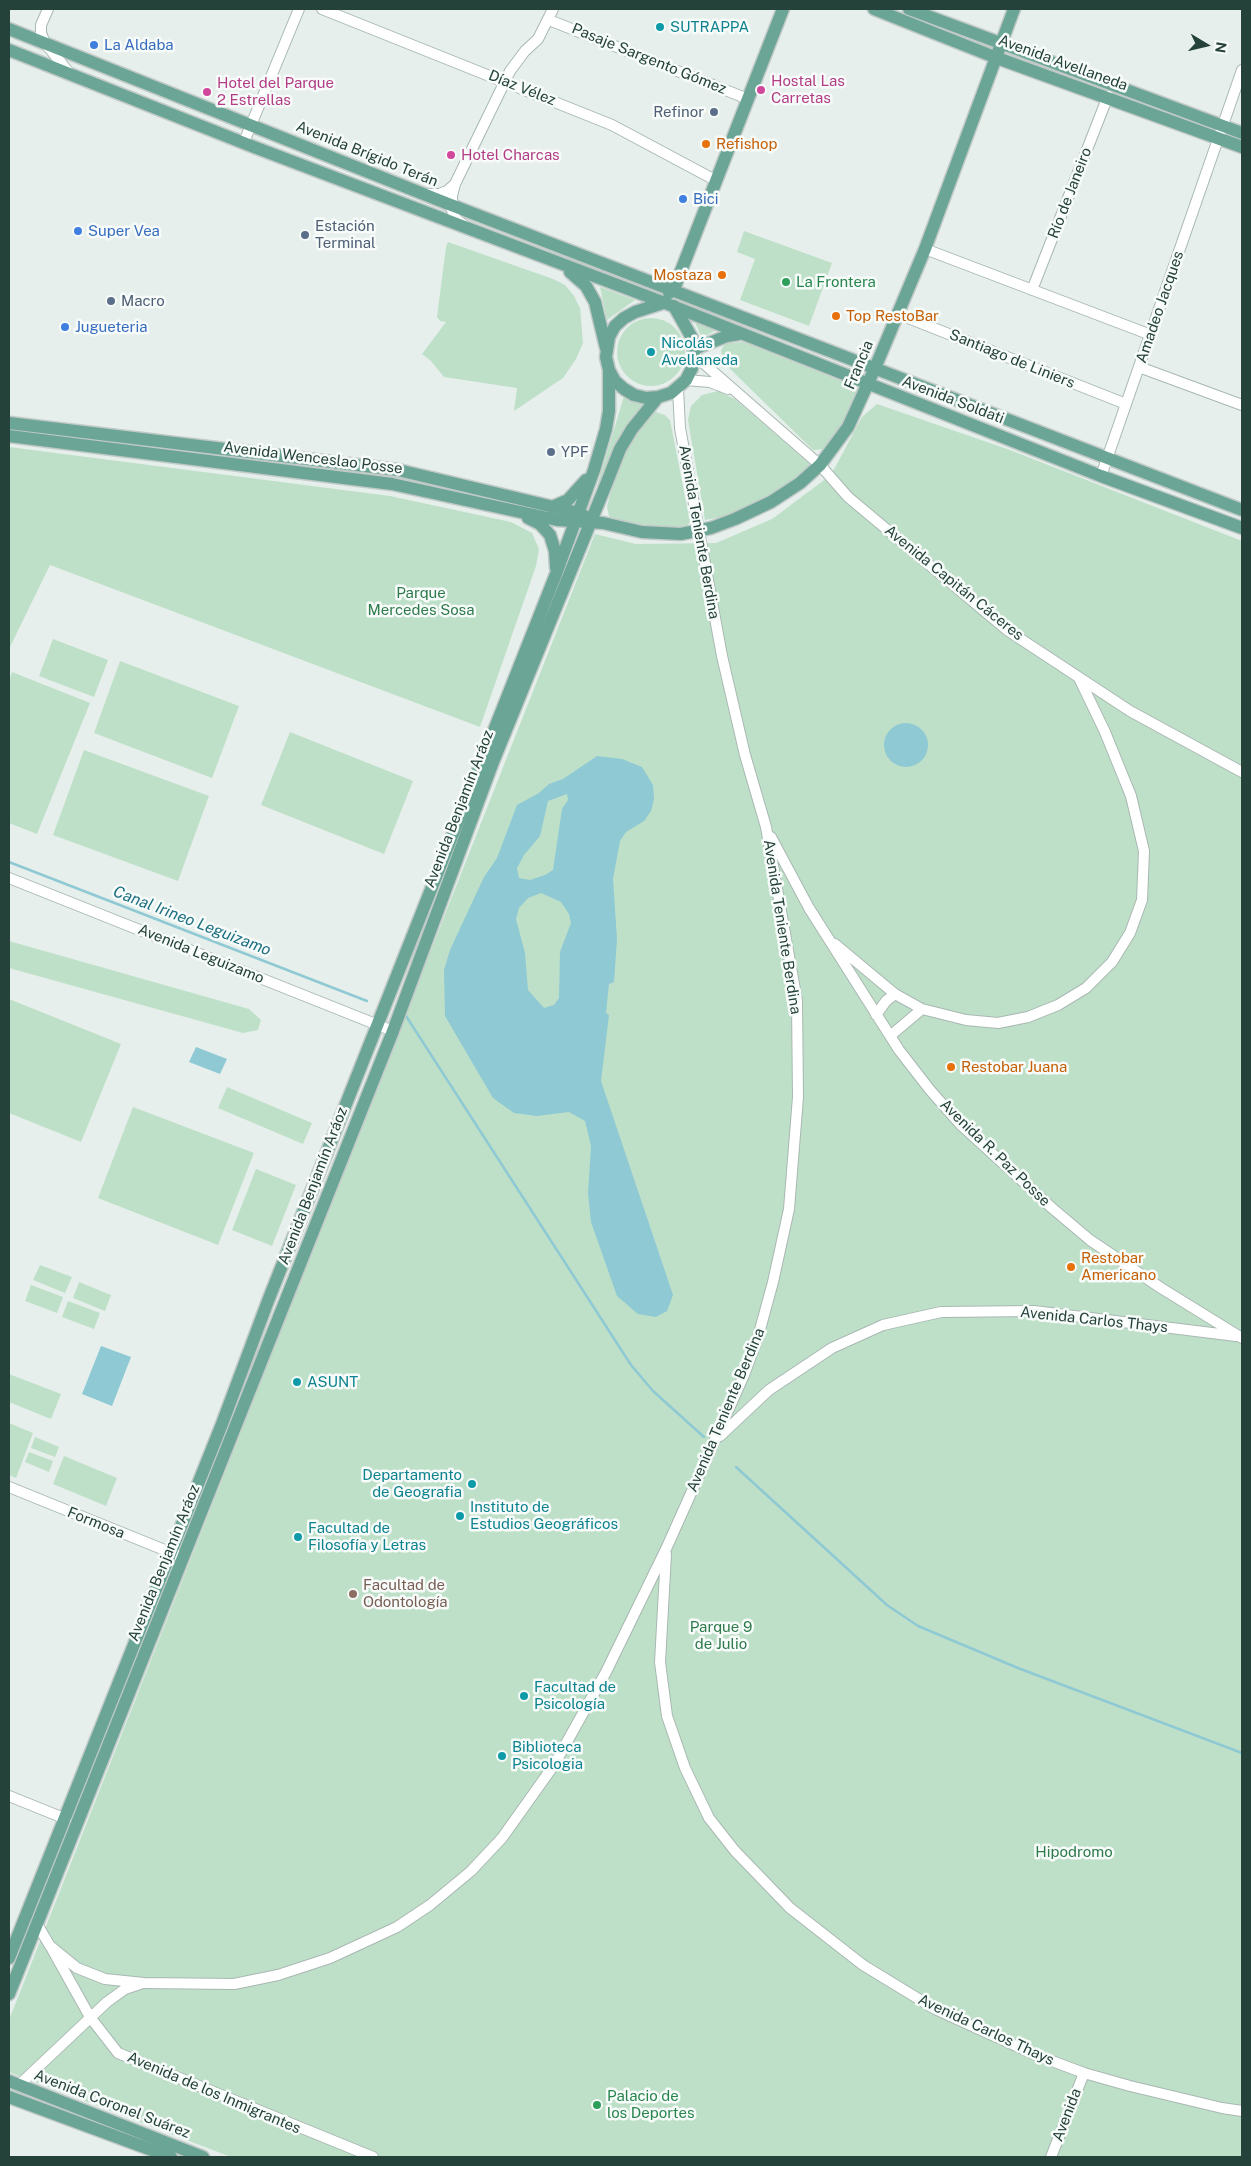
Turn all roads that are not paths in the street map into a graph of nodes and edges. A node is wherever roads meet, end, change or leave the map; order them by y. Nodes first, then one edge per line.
1 (48, 9) edge
2 (299, 9) edge
3 (322, 9) edge
4 (553, 9) edge
5 (783, 9) edge
6 (874, 9) edge
7 (909, 9) edge
8 (1014, 9) edge
9 (549, 20) junction
10 (9, 29) edge
11 (44, 43) junction
12 (1002, 45) junction
13 (9, 50) edge
14 (997, 58) junction
15 (1242, 70) edge
16 (71, 75) junction
17 (504, 82) junction
18 (1108, 96) junction
19 (748, 99) junction
20 (250, 125) junction
21 (1221, 132) junction
22 (1242, 133) edge
23 (244, 142) junction
24 (1242, 147) edge
25 (716, 180) junction
26 (455, 184) junction
27 (423, 194) junction
28 (452, 205) junction
29 (467, 228) junction
30 (925, 248) junction
31 (546, 258) junction
32 (1032, 290) junction
33 (665, 300) junction
34 (898, 314) junction
35 (686, 327) junction
36 (740, 334) junction
37 (1150, 335) junction
38 (606, 349) junction
39 (694, 352) junction
40 (1139, 367) junction
41 (875, 368) junction
42 (609, 370) junction
43 (682, 384) junction
44 (868, 384) junction
45 (741, 395) junction
46 (660, 396) junction
47 (1126, 404) junction
48 (1242, 405) edge
49 (679, 422) junction
50 (9, 423) edge
51 (9, 436) edge
52 (1107, 458) junction
53 (820, 465) junction
54 (594, 470) junction
55 (1101, 476) junction
56 (551, 507) junction
57 (1242, 510) edge
58 (517, 512) junction
59 (577, 517) junction
60 (590, 522) junction
61 (611, 525) joint
62 (1242, 528) edge
63 (699, 531) junction
64 (556, 574) junction
65 (1079, 677) junction
66 (1242, 772) edge
67 (766, 827) junction
68 (9, 878) edge
69 (826, 937) junction
70 (895, 994) junction
71 (922, 1009) junction
72 (876, 1014) junction
73 (378, 1024) junction
74 (393, 1031) junction
75 (890, 1036) junction
76 (1242, 1337) edge
77 (716, 1440) junction
78 (9, 1487) edge
79 (666, 1549) junction
80 (170, 1552) junction
81 (184, 1558) junction
82 (9, 1796) edge
83 (66, 1819) junction
84 (37, 1924) junction
85 (50, 1946) junction
86 (9, 1958) edge
87 (144, 1983) junction
88 (9, 1994) edge
89 (90, 2017) junction
90 (1084, 2073) junction
91 (14, 2083) edge
92 (9, 2097) edge
93 (1242, 2111) edge
94 (175, 2154) edge
95 (203, 2157) edge
96 (373, 2157) edge
97 (1051, 2157) edge

1 - 11 street
2 - 20 street
3 - 17 street, Díaz Vélez
4 - 9 street
5 - 19 main road
6 - 14 main road, Avenida Avellaneda
7 - 12 main road, Avenida Avellaneda
8 - 12 main road, Francia
9 - 17 street
9 - 19 street, Pasaje Sargento Gómez
10 - 11 main road, Avenida Brígido Terán
11 - 16 street
11 - 20 main road, Avenida Brígido Terán
12 - 14 main road, Francia
12 - 21 main road, Avenida Avellaneda
13 - 16 main road
14 - 18 main road, Avenida Avellaneda
14 - 30 main road, Francia
15 - 21 street, Amadeo Jacques
16 - 23 main road
17 - 25 street, Díaz Vélez
17 - 26 street
18 - 21 main road, Avenida Avellaneda
18 - 32 street, Río de Janeiro
19 - 25 main road
20 - 23 street
20 - 27 main road, Avenida Brígido Terán
21 - 22 main road, Avenida Avellaneda
21 - 24 main road, Avenida Avellaneda
21 - 37 street, Amadeo Jacques
23 - 29 main road
25 - 33 main road
26 - 27 street
26 - 28 street
27 - 28 main road, Avenida Brígido Terán
28 - 29 street
28 - 33 main road, Avenida Brígido Terán
29 - 31 main road
30 - 32 street
30 - 34 main road, Francia
31 - 33 main road
31 - 38 main road
32 - 37 street
33 - 35 main road
33 - 35 main road
33 - 36 main road, Avenida Soldati
33 - 38 main road
33 - 41 main road, Avenida Soldati
34 - 41 main road, Francia
34 - 47 street, Santiago de Liniers
35 - 39 main road
36 - 39 main road
36 - 44 main road, Avenida Soldati
37 - 40 street, Amadeo Jacques
38 - 42 main road
39 - 43 main road
39 - 45 street, Avenida Capitán Cáceres
40 - 47 street, Amadeo Jacques
40 - 48 street
41 - 44 main road, Francia
41 - 52 main road, Avenida Soldati
42 - 46 main road
42 - 54 main road, Avenida Benjamín Aráoz
43 - 45 street
43 - 46 main road
43 - 49 street, Avenida Teniente Berdina
44 - 53 main road, Francia
44 - 55 main road, Avenida Soldati
45 - 53 street, Avenida Capitán Cáceres
46 - 49 street
46 - 60 main road, Avenida Benjamín Aráoz
47 - 52 street, Amadeo Jacques
49 - 63 street, Avenida Teniente Berdina
50 - 56 main road
51 - 58 main road, Avenida Wenceslao Posse
52 - 55 street, Amadeo Jacques
52 - 57 main road, Avenida Soldati
53 - 63 main road, Francia
53 - 65 street, Avenida Capitán Cáceres
54 - 56 main road
54 - 59 main road, Avenida Benjamín Aráoz
55 - 62 main road, Avenida Soldati
56 - 59 main road
58 - 59 main road, Avenida Wenceslao Posse
58 - 64 main road
59 - 60 main road, Avenida Wenceslao Posse
59 - 64 main road, Avenida Benjamín Aráoz
60 - 61 main road, Avenida Wenceslao Posse
60 - 74 main road, Avenida Benjamín Aráoz
61 - 63 main road, Francia
63 - 67 street, Avenida Teniente Berdina
64 - 73 main road, Avenida Benjamín Aráoz
65 - 66 street, Avenida Capitán Cáceres
65 - 71 street
67 - 69 street, Avenida R. Paz Posse
67 - 77 street, Avenida Teniente Berdina
68 - 73 street, Avenida Leguizamo
69 - 70 street
69 - 72 street, Avenida R. Paz Posse
70 - 71 street
70 - 72 street
71 - 75 street
72 - 75 street, Avenida R. Paz Posse
73 - 74 street, Avenida Leguizamo
73 - 80 main road, Avenida Benjamín Aráoz
74 - 81 main road, Avenida Benjamín Aráoz
75 - 76 street, Avenida R. Paz Posse
76 - 77 street, Avenida Carlos Thays
77 - 79 street, Avenida Teniente Berdina
78 - 80 street, Formosa
79 - 87 street, Avenida Teniente Berdina
79 - 90 street, Avenida Carlos Thays
80 - 81 street, Formosa
80 - 83 main road, Avenida Benjamín Aráoz
81 - 84 main road, Avenida Benjamín Aráoz
82 - 83 street
83 - 86 main road, Avenida Benjamín Aráoz
84 - 85 street, Avenida Teniente Berdina
84 - 88 main road, Avenida Benjamín Aráoz
85 - 87 street, Avenida Teniente Berdina
85 - 89 street, Avenida de los Inmigrantes
87 - 89 street
89 - 91 street
89 - 96 street, Avenida de los Inmigrantes
90 - 93 street, Avenida Carlos Thays
90 - 97 street, Avenida
91 - 94 main road, Avenida Coronel Suárez
92 - 94 main road, Avenida Coronel Suárez
94 - 95 main road, Avenida Coronel Suárez

